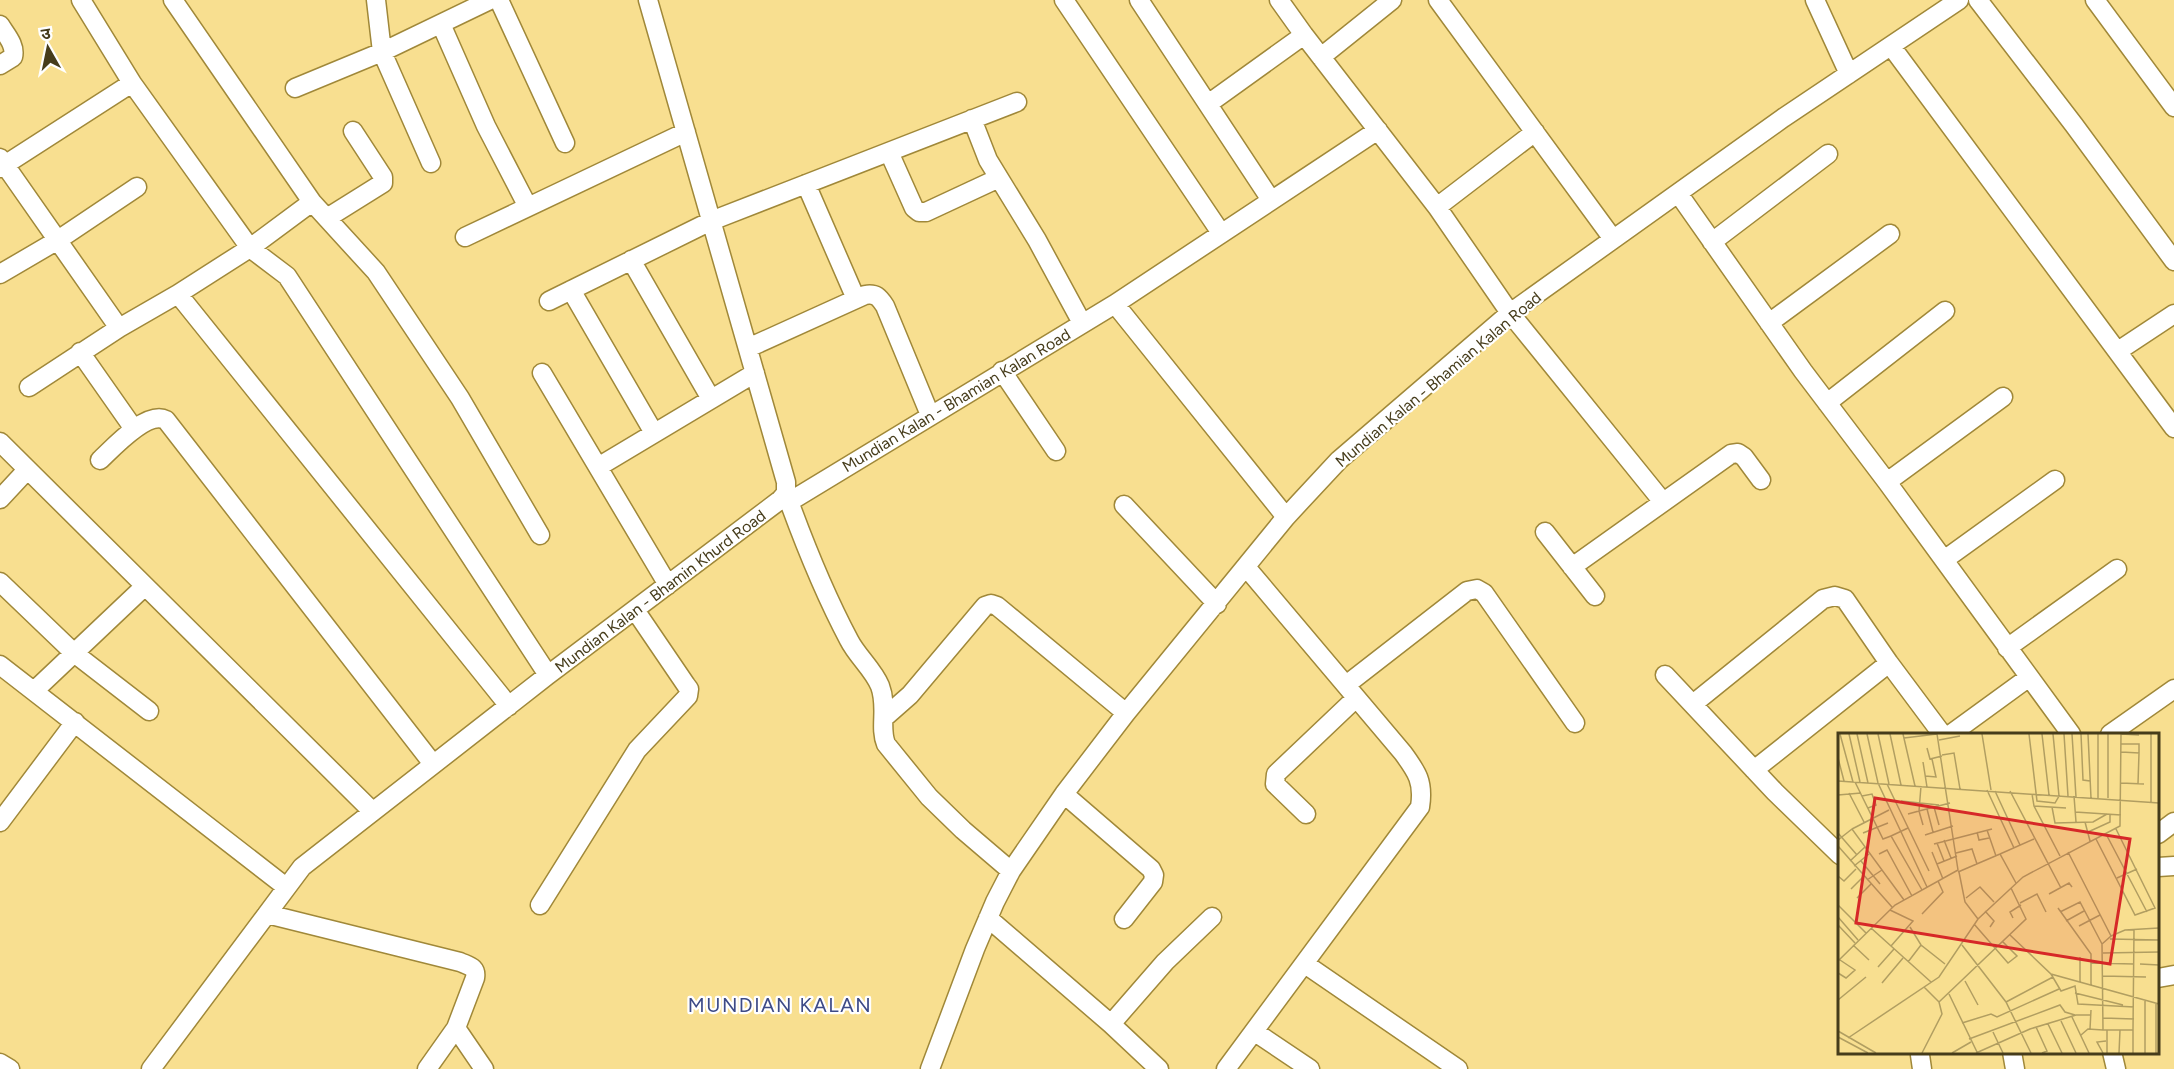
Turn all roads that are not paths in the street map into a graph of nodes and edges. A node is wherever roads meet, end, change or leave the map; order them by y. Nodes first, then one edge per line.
1 (81, 0) edge
2 (173, 0) edge
3 (376, 0) edge
4 (490, 0) edge
5 (499, 0) edge
6 (648, 0) edge
7 (1064, 0) edge
8 (1139, 0) edge
9 (1279, 0) edge
10 (1392, 0) edge
11 (1438, 0) edge
12 (1959, 0) edge
13 (1978, 0) edge
14 (2095, 0) edge
15 (1817, 1) edge
16 (441, 24) junction
17 (0, 25) edge
18 (1304, 35) junction
19 (1891, 46) junction
20 (382, 52) junction
21 (1321, 57) junction
22 (0, 65) edge
23 (1849, 74) junction
24 (132, 83) junction
25 (295, 88) dead end
26 (1017, 102) dead end
27 (1208, 105) junction
28 (2174, 107) edge
29 (972, 119) junction
30 (1378, 130) junction
31 (353, 131) dead end
32 (686, 132) junction
33 (1535, 132) junction
34 (565, 143) dead end
35 (888, 152) junction
36 (1828, 154) dead end
37 (2, 163) edge
38 (431, 163) dead end
39 (999, 178) junction
40 (806, 184) junction
41 (137, 187) dead end
42 (1677, 193) junction
43 (1271, 200) junction
44 (312, 201) junction
45 (528, 207) junction
46 (1437, 207) junction
47 (327, 218) junction
48 (711, 221) junction
49 (1221, 233) junction
50 (1890, 234) dead end
51 (465, 237) dead end
52 (1613, 239) junction
53 (58, 240) junction
54 (1712, 242) junction
55 (250, 248) junction
56 (631, 260) junction
57 (2174, 261) edge
58 (0, 274) edge
59 (571, 290) junction
60 (178, 294) junction
61 (856, 299) junction
62 (549, 301) dead end
63 (1114, 304) junction
64 (1946, 311) dead end
65 (1510, 313) junction
66 (2174, 314) edge
67 (1082, 323) junction
68 (1769, 323) junction
69 (119, 327) junction
70 (748, 348) junction
71 (2118, 351) junction
72 (80, 352) junction
73 (1002, 371) junction
74 (542, 373) dead end
75 (755, 373) junction
76 (29, 387) dead end
77 (2003, 397) dead end
78 (711, 399) junction
79 (1827, 403) junction
80 (930, 415) junction
81 (2174, 428) edge
82 (134, 429) junction
83 (654, 433) junction
84 (0, 442) edge
85 (1056, 451) dead end
86 (100, 460) dead end
87 (598, 467) junction
88 (27, 470) junction
89 (1761, 480) dead end
90 (2055, 480) dead end
91 (1887, 482) junction
92 (788, 497) junction
93 (0, 499) edge
94 (1663, 502) junction
95 (1124, 505) dead end
96 (1286, 517) junction
97 (1545, 532) dead end
98 (540, 535) dead end
99 (1944, 560) junction
100 (1246, 567) junction
101 (1572, 567) junction
102 (2117, 569) dead end
103 (0, 582) edge
104 (668, 585) junction
105 (145, 586) junction
106 (1594, 596) dead end
107 (1217, 604) junction
108 (635, 610) junction
109 (2007, 648) junction
110 (74, 653) junction
111 (1889, 663) junction
112 (1, 669) edge
113 (548, 675) junction
114 (1665, 675) dead end
115 (2028, 678) junction
116 (2174, 689) edge
117 (34, 691) junction
118 (1351, 692) junction
119 (1693, 704) junction
120 (509, 706) junction
121 (149, 711) dead end
122 (1126, 713) junction
123 (885, 717) junction
124 (75, 722) junction
125 (1575, 723) dead end
126 (1941, 733) edge
127 (1954, 733) edge
128 (2069, 733) edge
129 (2113, 733) edge
130 (433, 764) junction
131 (1754, 770) junction
132 (1064, 794) junction
133 (372, 811) junction
134 (1306, 814) dead end
135 (0, 822) edge
136 (2174, 822) edge
137 (2159, 833) edge
138 (1838, 854) edge
139 (2174, 866) edge
140 (2159, 867) edge
141 (1011, 871) junction
142 (286, 886) junction
143 (540, 905) dead end
144 (267, 914) junction
145 (1212, 917) dead end
146 (988, 918) junction
147 (1124, 919) dead end
148 (1305, 964) junction
149 (2174, 975) edge
150 (2159, 978) edge
151 (1111, 1023) junction
152 (456, 1028) junction
153 (1255, 1032) junction
154 (2012, 1054) edge
155 (2112, 1054) edge
156 (0, 1063) edge
157 (10, 1069) edge
158 (152, 1069) edge
159 (427, 1069) edge
160 (484, 1069) edge
161 (930, 1069) edge
162 (1159, 1069) edge
163 (1226, 1069) edge
164 (1310, 1069) edge
165 (1458, 1069) edge
166 (2015, 1069) edge
167 (2116, 1069) edge

1 - 24 street
2 - 44 street
3 - 20 street
4 - 16 street
5 - 34 street
6 - 32 street
7 - 49 street
8 - 27 street
9 - 18 street
10 - 21 street
11 - 33 street
12 - 19 street, Mundian Kalan - Bhamian Kalan Road
13 - 57 street
14 - 28 street
15 - 23 street
16 - 20 street
16 - 45 street
17 - 22 street
18 - 21 street
18 - 27 street
19 - 23 street, Mundian Kalan - Bhamian Kalan Road
19 - 71 street
20 - 25 street
20 - 38 street
21 - 30 street
23 - 42 street, Mundian Kalan - Bhamian Kalan Road
24 - 37 street
24 - 55 street
26 - 29 street
27 - 43 street
29 - 35 street
29 - 39 street
30 - 43 street, Mundian Kalan - Bhamian Kalan Road
30 - 46 street
31 - 47 street
32 - 45 street
32 - 48 street
33 - 46 street
33 - 52 street
35 - 39 street
35 - 40 street
36 - 54 street
37 - 53 street
39 - 67 street
40 - 48 street
40 - 61 street
41 - 53 street
42 - 52 street, Mundian Kalan - Bhamian Kalan Road
42 - 54 street
43 - 49 street, Mundian Kalan - Bhamian Kalan Road
44 - 47 street
44 - 55 street
45 - 51 street
46 - 65 street
47 - 98 street
48 - 56 street
48 - 70 street
49 - 63 street, Mundian Kalan - Bhamian Kalan Road
50 - 68 street
52 - 65 street, Mundian Kalan - Bhamian Kalan Road
53 - 58 street
53 - 69 street
54 - 68 street
55 - 60 street
55 - 113 street
56 - 59 street
56 - 78 street
59 - 62 street
59 - 83 street
60 - 69 street
60 - 120 street
61 - 70 street
61 - 80 street
63 - 67 street, Mundian Kalan - Bhamian Kalan Road
63 - 96 street
64 - 79 street
65 - 94 street
65 - 96 street, Mundian Kalan - Bhamian Kalan Road
66 - 71 street
67 - 73 street, Mundian Kalan - Bhamian Kalan Road
68 - 79 street
69 - 72 street
70 - 75 street
71 - 81 street
72 - 76 street
72 - 82 street
73 - 80 street, Mundian Kalan - Bhamian Kalan Road
73 - 85 street
74 - 87 street
75 - 78 street
75 - 92 street
77 - 91 street
78 - 83 street
79 - 91 street
80 - 92 street, Mundian Kalan - Bhamian Kalan Road
82 - 86 street
82 - 130 street
83 - 87 street
84 - 88 street
87 - 104 street
88 - 93 street
88 - 105 street
89 - 94 street
90 - 99 street
91 - 99 street
92 - 104 street, Mundian Kalan - Bhamin Khurd Road
92 - 123 street
94 - 101 street
95 - 107 street
96 - 100 street, Mundian Kalan - Bhamian Kalan Road
97 - 101 street
99 - 109 street
100 - 107 street, Mundian Kalan - Bhamian Kalan Road
100 - 118 street
101 - 106 street
102 - 109 street
103 - 110 street
104 - 108 street, Mundian Kalan - Bhamin Khurd Road
105 - 110 street
105 - 133 street
107 - 122 street, Mundian Kalan - Bhamian Kalan Road
108 - 113 street, Mundian Kalan - Bhamin Khurd Road
108 - 143 street
109 - 115 street
110 - 117 street
110 - 121 street
111 - 119 street
111 - 126 street
111 - 131 street
112 - 117 street
113 - 120 street, Mundian Kalan - Bhamin Khurd Road
114 - 119 street
115 - 127 street
115 - 128 street
116 - 129 street
117 - 124 street
118 - 125 street
118 - 134 street
118 - 148 street
119 - 131 street
120 - 130 street, Mundian Kalan - Bhamin Khurd Road
122 - 123 street
122 - 132 street, Mundian Kalan - Bhamian Kalan Road
123 - 141 street
124 - 135 street
124 - 142 street
130 - 133 street, Mundian Kalan - Bhamin Khurd Road
131 - 138 street
132 - 141 street, Mundian Kalan - Bhamian Kalan Road
132 - 147 street
133 - 142 street, Mundian Kalan - Bhamin Khurd Road
136 - 137 street
139 - 140 street
141 - 146 street, Mundian Kalan - Bhamian Kalan Road
142 - 144 street, Mundian Kalan - Bhamin Khurd Road
144 - 152 street
144 - 158 street, Mundian Kalan - Bhamin Khurd Road
145 - 151 street
146 - 151 street
146 - 161 street, Mundian Kalan - Bhamian Kalan Road
148 - 153 street
148 - 165 street
149 - 150 street
151 - 162 street
152 - 159 street
152 - 160 street
153 - 163 street
153 - 164 street
154 - 166 street
155 - 167 street
156 - 157 street

